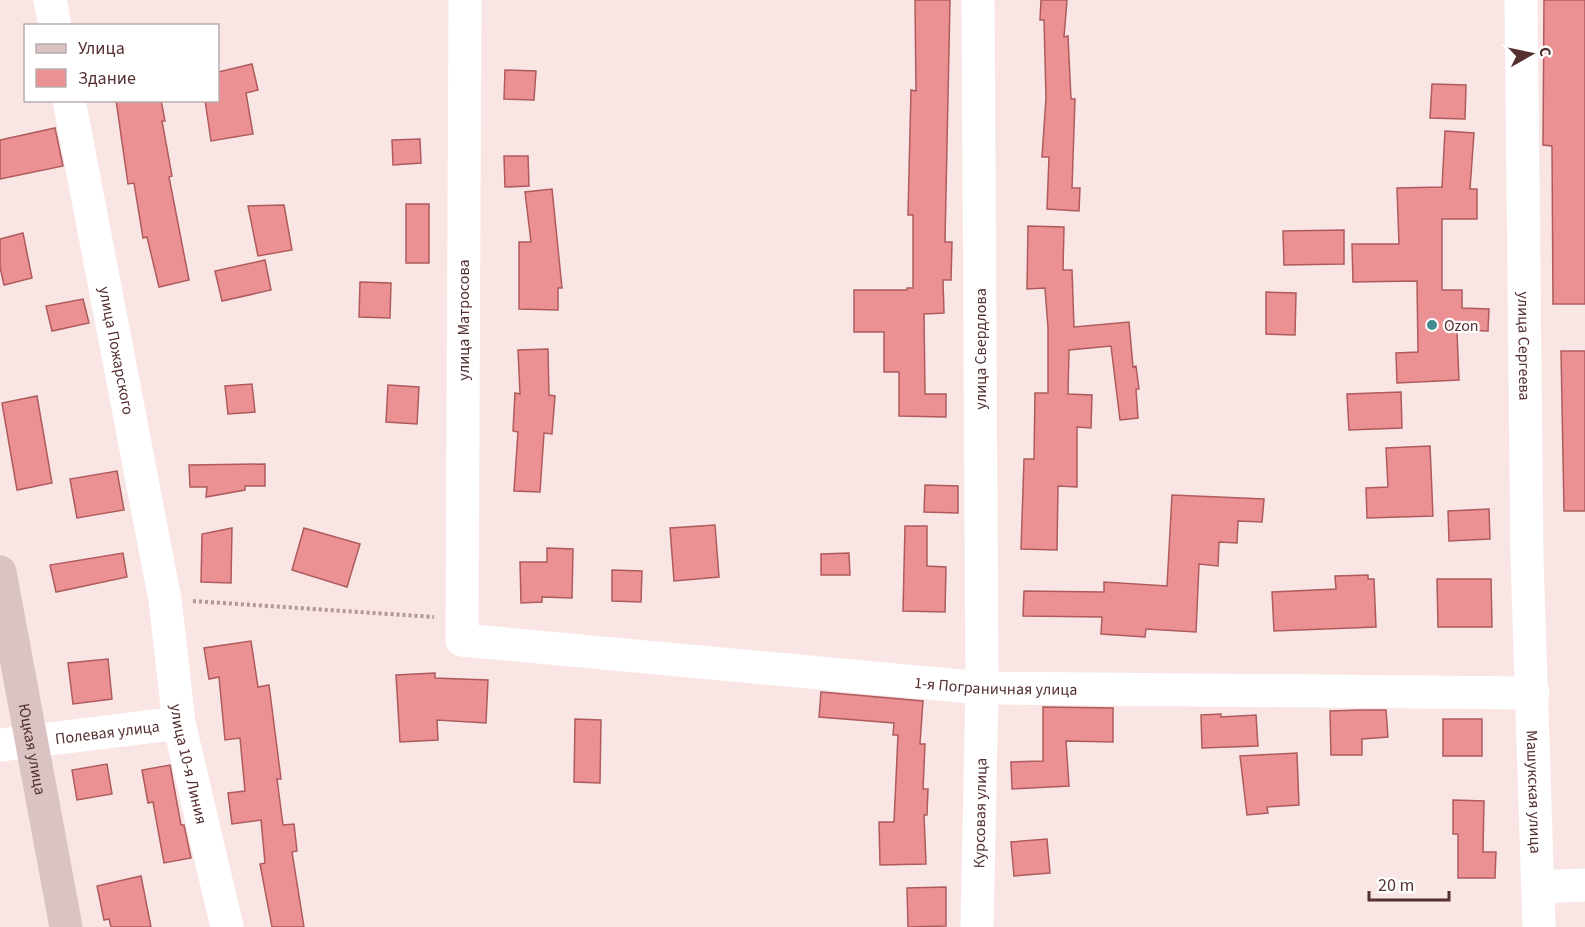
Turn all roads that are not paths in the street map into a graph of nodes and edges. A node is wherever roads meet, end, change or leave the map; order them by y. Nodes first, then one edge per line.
1 (50, 0) edge
2 (465, 0) edge
3 (978, 0) edge
4 (1521, 0) edge
5 (55, 24) edge
6 (69, 102) edge
7 (0, 572) edge
8 (165, 600) joint
9 (462, 629) joint
10 (982, 693) junction
11 (1533, 693) junction
12 (179, 723) junction
13 (32, 742) junction
14 (0, 746) edge
15 (1585, 885) edge
16 (1538, 887) junction
17 (66, 927) edge
18 (227, 927) edge
19 (977, 927) edge
20 (1539, 927) edge

1 - 5 street
2 - 9 street, улица Матросова
3 - 10 street, улица Свердлова
4 - 11 street, улица Сергеева
6 - 8 street, улица Пожарского
7 - 13 main road, Юцкая улица
8 - 12 street, улица 10-я Линия
9 - 10 street, 1-я Пограничная улица
10 - 11 street, 1-я Пограничная улица
10 - 19 street, Курсовая улица
11 - 16 street, Машукская улица
12 - 13 street, Полевая улица
12 - 18 street, улица 10-я Линия
13 - 14 street, Полевая улица
13 - 17 main road, Юцкая улица
15 - 16 street
16 - 20 street, Машукская улица

